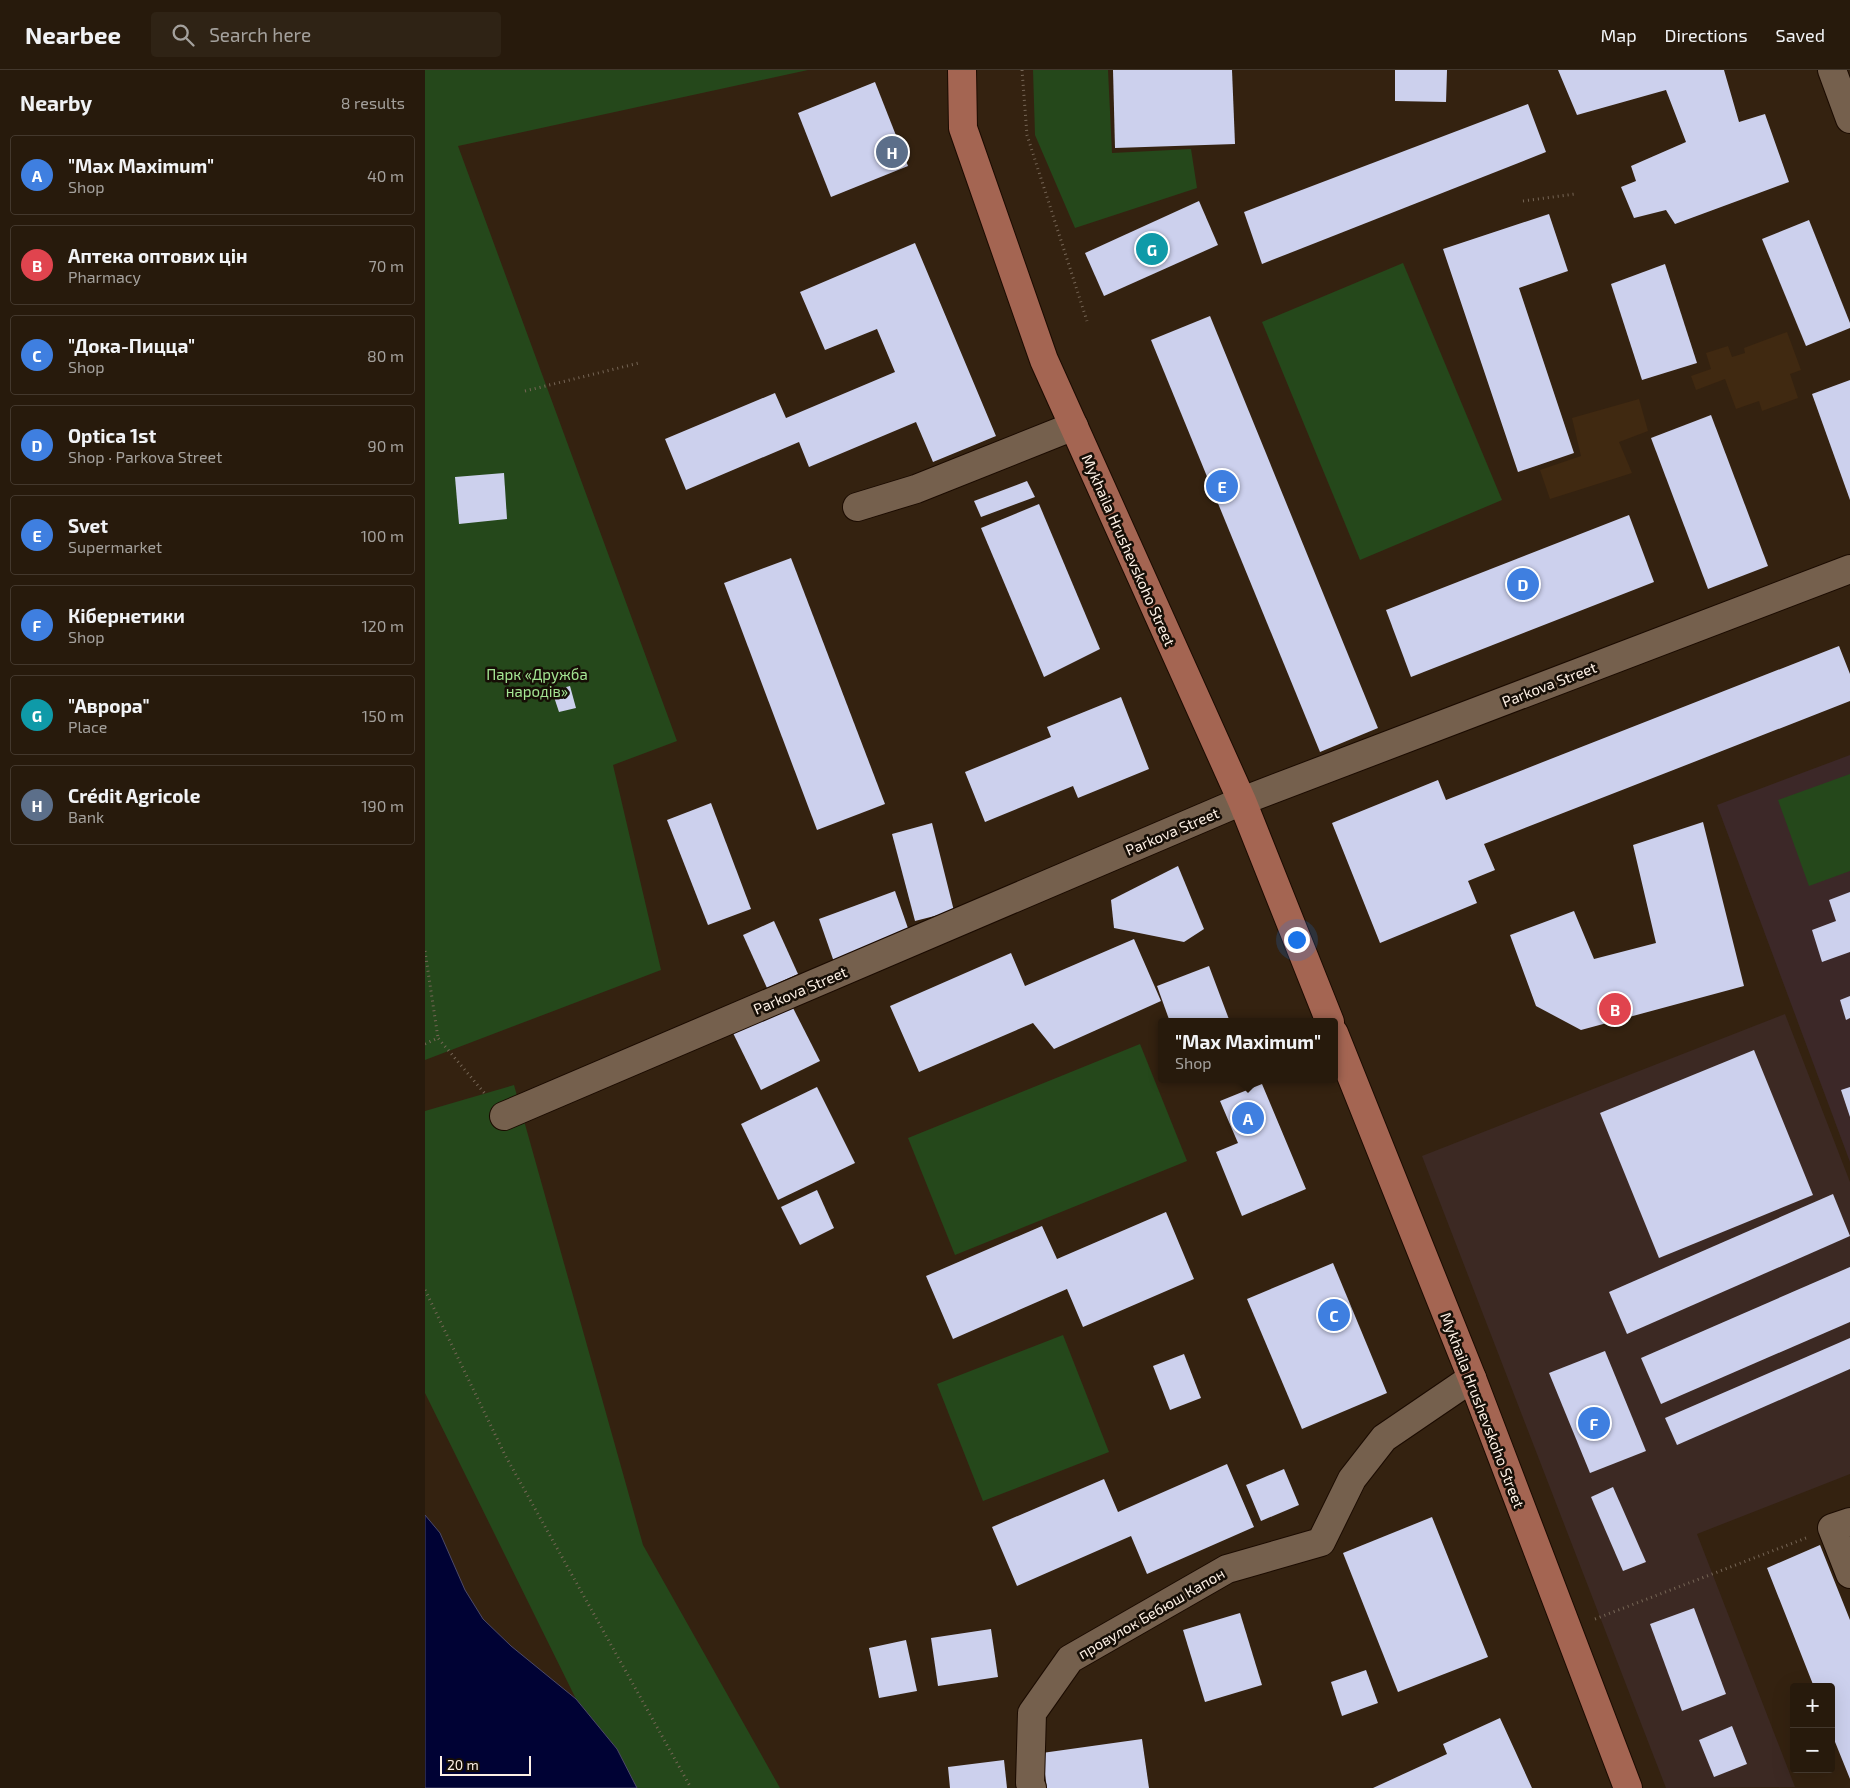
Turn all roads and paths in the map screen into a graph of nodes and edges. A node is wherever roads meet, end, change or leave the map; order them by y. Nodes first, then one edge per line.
1 (962, 70) edge
2 (1022, 70) edge
3 (1832, 70) edge
4 (1850, 120) edge
5 (1575, 194) dead end
6 (1523, 201) dead end
7 (1087, 321) dead end
8 (639, 363) dead end
9 (525, 390) dead end
10 (1074, 426) junction
11 (857, 507) dead end
12 (1850, 569) edge
13 (1242, 801) junction
14 (425, 951) edge
15 (1328, 1018) edge
16 (438, 1038) junction
17 (1338, 1043) edge
18 (425, 1044) edge
19 (504, 1116) joint
20 (425, 1290) edge
21 (1472, 1378) junction
22 (1841, 1525) edge
23 (1850, 1574) edge
24 (1567, 1630) junction
25 (691, 1788) edge
26 (1032, 1788) edge
27 (1628, 1788) edge

1 - 10 main road, Mykhaila Hrushevskoho Street
2 - 7 path
3 - 4 street
5 - 6 path
8 - 9 path
10 - 11 street
10 - 13 main road, Mykhaila Hrushevskoho Street
12 - 13 street, Parkova Street
13 - 15 main road, Mykhaila Hrushevskoho Street
13 - 19 street, Parkova Street
14 - 16 path
16 - 18 path
16 - 19 path
17 - 21 main road, Mykhaila Hrushevskoho Street
20 - 25 path
21 - 24 main road, Mykhaila Hrushevskoho Street
21 - 26 street, провулок Бебюш Капон
22 - 23 street
22 - 24 path
24 - 27 main road, Mykhaila Hrushevskoho Street

